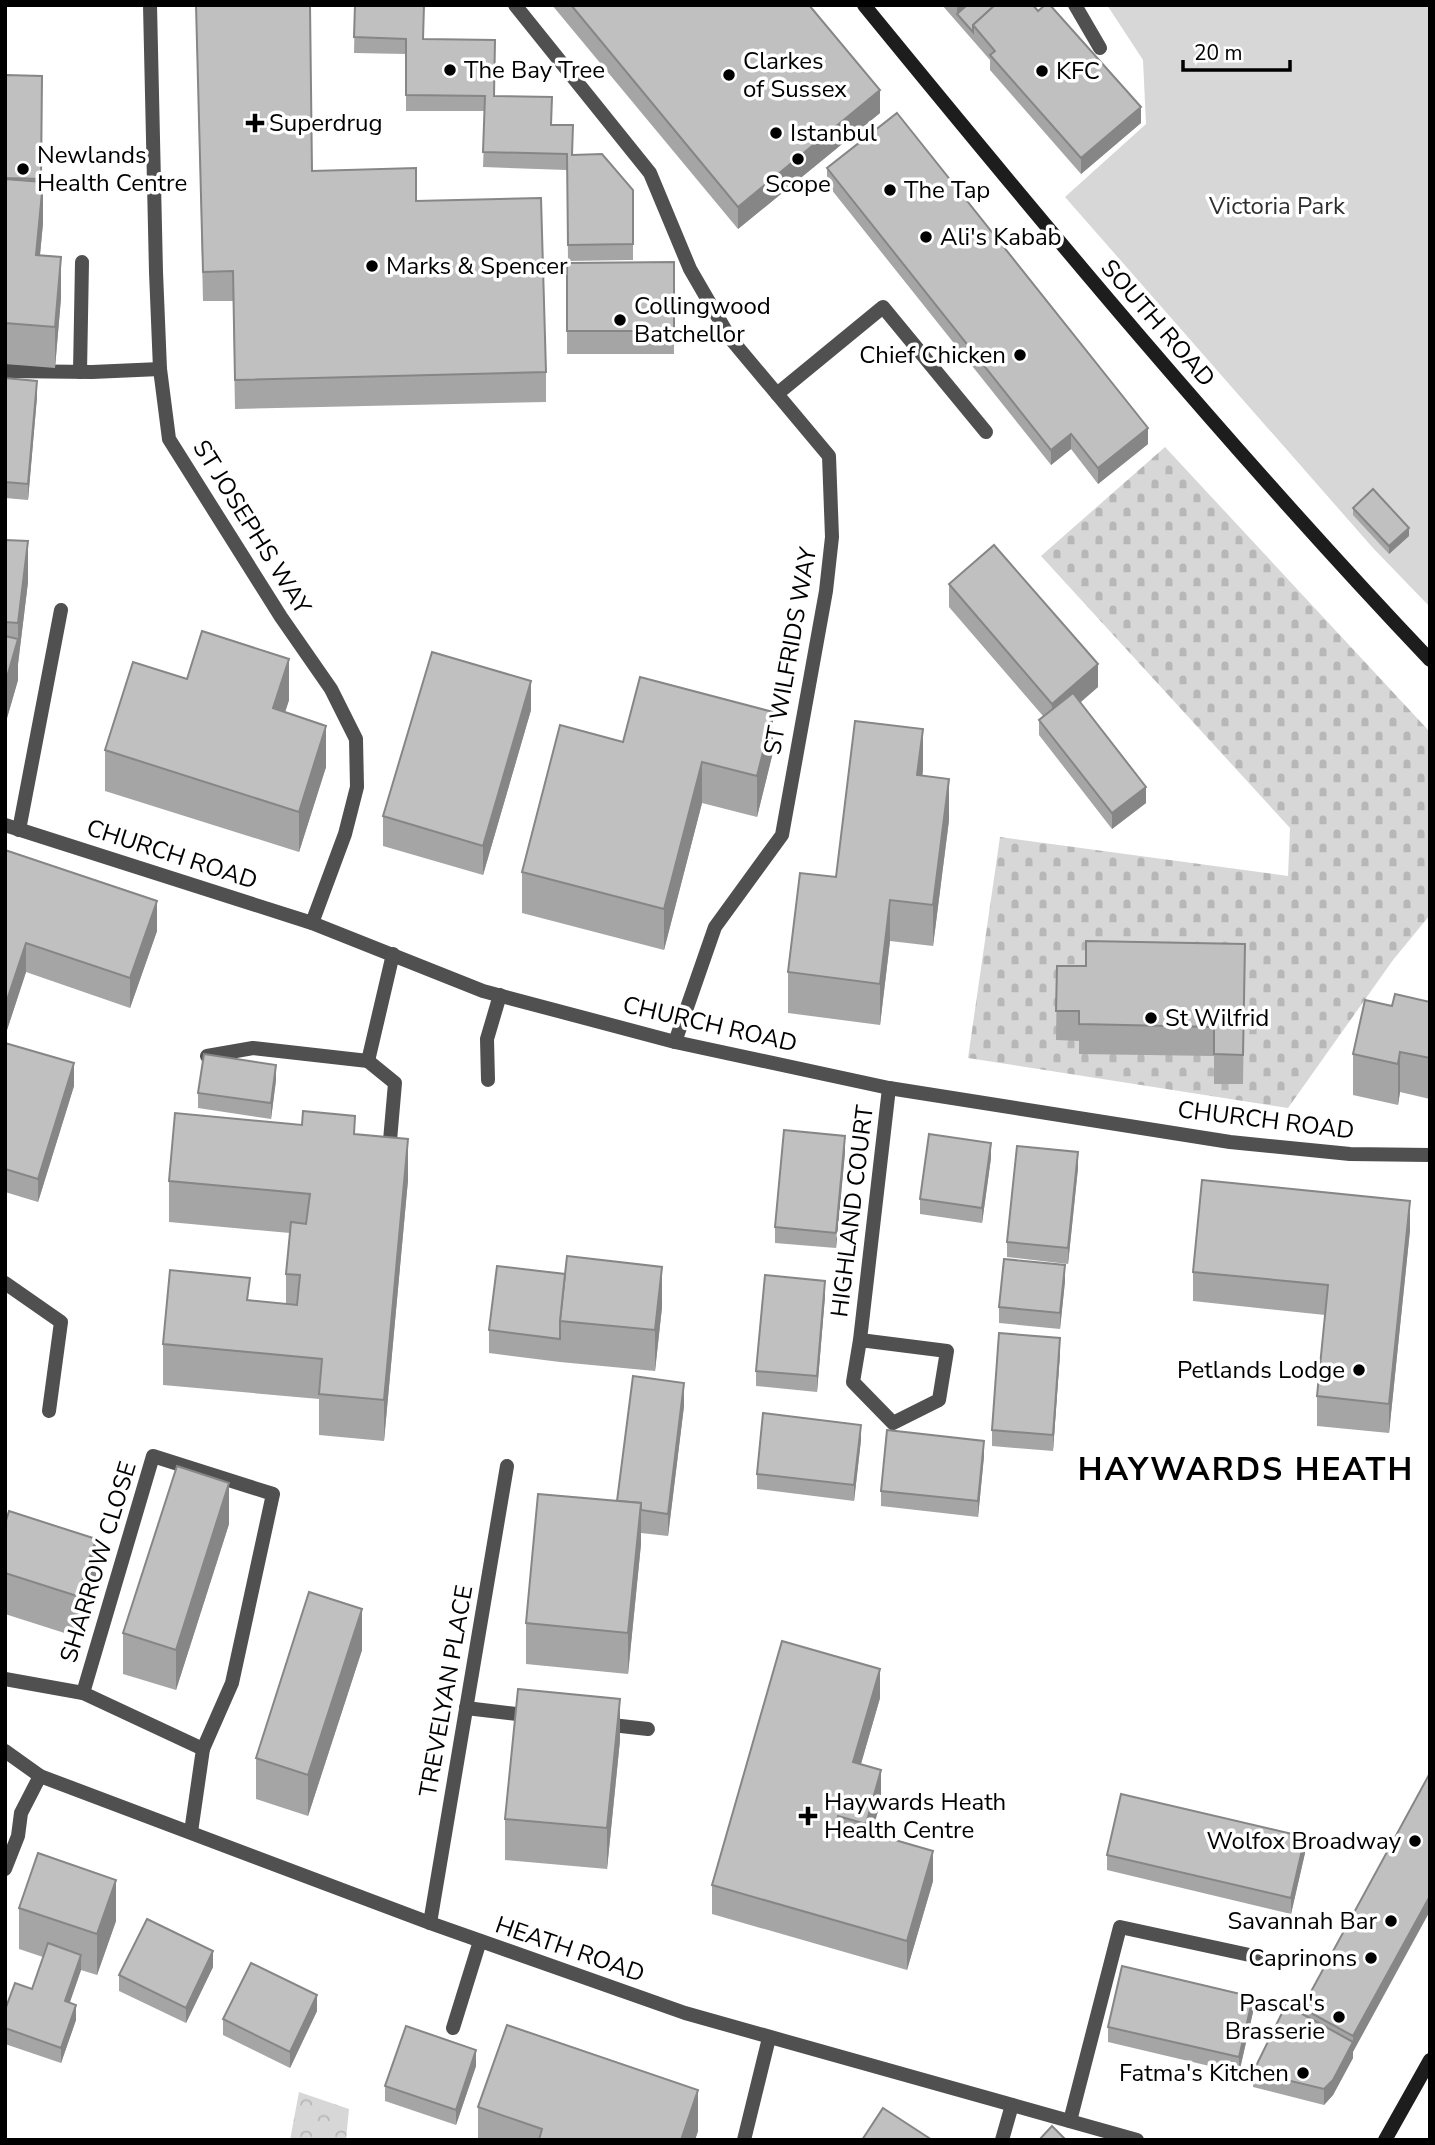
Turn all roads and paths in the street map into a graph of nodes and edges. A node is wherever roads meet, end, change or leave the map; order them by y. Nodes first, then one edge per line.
1 (150, 5) edge
2 (515, 5) edge
3 (864, 5) edge
4 (1075, 5) edge
5 (1100, 48) dead end
6 (82, 262) dead end
7 (160, 369) junction
8 (5, 371) edge
9 (80, 372) junction
10 (777, 394) junction
11 (986, 432) dead end
12 (61, 610) dead end
13 (1430, 660) edge
14 (12, 827) edge
15 (312, 923) junction
16 (393, 954) junction
17 (499, 995) junction
18 (675, 1042) junction
19 (207, 1056) edge
20 (368, 1061) junction
21 (488, 1080) dead end
22 (889, 1088) junction
23 (389, 1152) edge
24 (1430, 1156) edge
25 (5, 1283) edge
26 (860, 1340) junction
27 (49, 1411) dead end
28 (507, 1466) dead end
29 (5, 1679) edge
30 (83, 1693) junction
31 (466, 1708) junction
32 (544, 1717) edge
33 (583, 1721) edge
34 (648, 1729) dead end
35 (203, 1749) junction
36 (5, 1752) edge
37 (40, 1776) junction
38 (191, 1832) junction
39 (5, 1869) edge
40 (430, 1923) junction
41 (480, 1941) junction
42 (1268, 1959) dead end
43 (453, 2028) dead end
44 (769, 2038) junction
45 (1430, 2060) edge
46 (1012, 2105) junction
47 (1070, 2121) junction
48 (744, 2140) edge
49 (1002, 2140) edge
50 (1137, 2140) edge
51 (1385, 2140) edge

1 - 7 street, ST JOSEPHS WAY
2 - 10 street, ST WILFRIDS WAY
3 - 13 main road, SOUTH ROAD
4 - 5 street
6 - 9 street
7 - 9 street
7 - 15 street, ST JOSEPHS WAY
8 - 9 street
10 - 11 street
10 - 18 street, ST WILFRIDS WAY
12 - 14 street
14 - 15 street, CHURCH ROAD
15 - 16 street, CHURCH ROAD
16 - 17 street, CHURCH ROAD
16 - 20 street
17 - 18 street, CHURCH ROAD
17 - 21 street
18 - 22 street, CHURCH ROAD
19 - 20 street
20 - 23 street
22 - 24 street, CHURCH ROAD
22 - 26 street, HIGHLAND COURT
25 - 27 street
26 - 26 street, HIGHLAND COURT
28 - 31 street, TREVELYAN PLACE
29 - 30 street, SHARROW CLOSE
30 - 35 street, SHARROW CLOSE
30 - 35 street, SHARROW CLOSE
31 - 32 street
31 - 40 street, TREVELYAN PLACE
33 - 34 street
35 - 38 street, SHARROW CLOSE
36 - 37 street, HEATH ROAD
37 - 38 street, HEATH ROAD
37 - 39 street
38 - 40 street, HEATH ROAD
40 - 41 street, HEATH ROAD
41 - 43 street
41 - 44 street, HEATH ROAD
42 - 47 street
44 - 46 street, HEATH ROAD
44 - 48 street
45 - 51 main road
46 - 47 street, HEATH ROAD
46 - 49 street
47 - 50 street, HEATH ROAD

